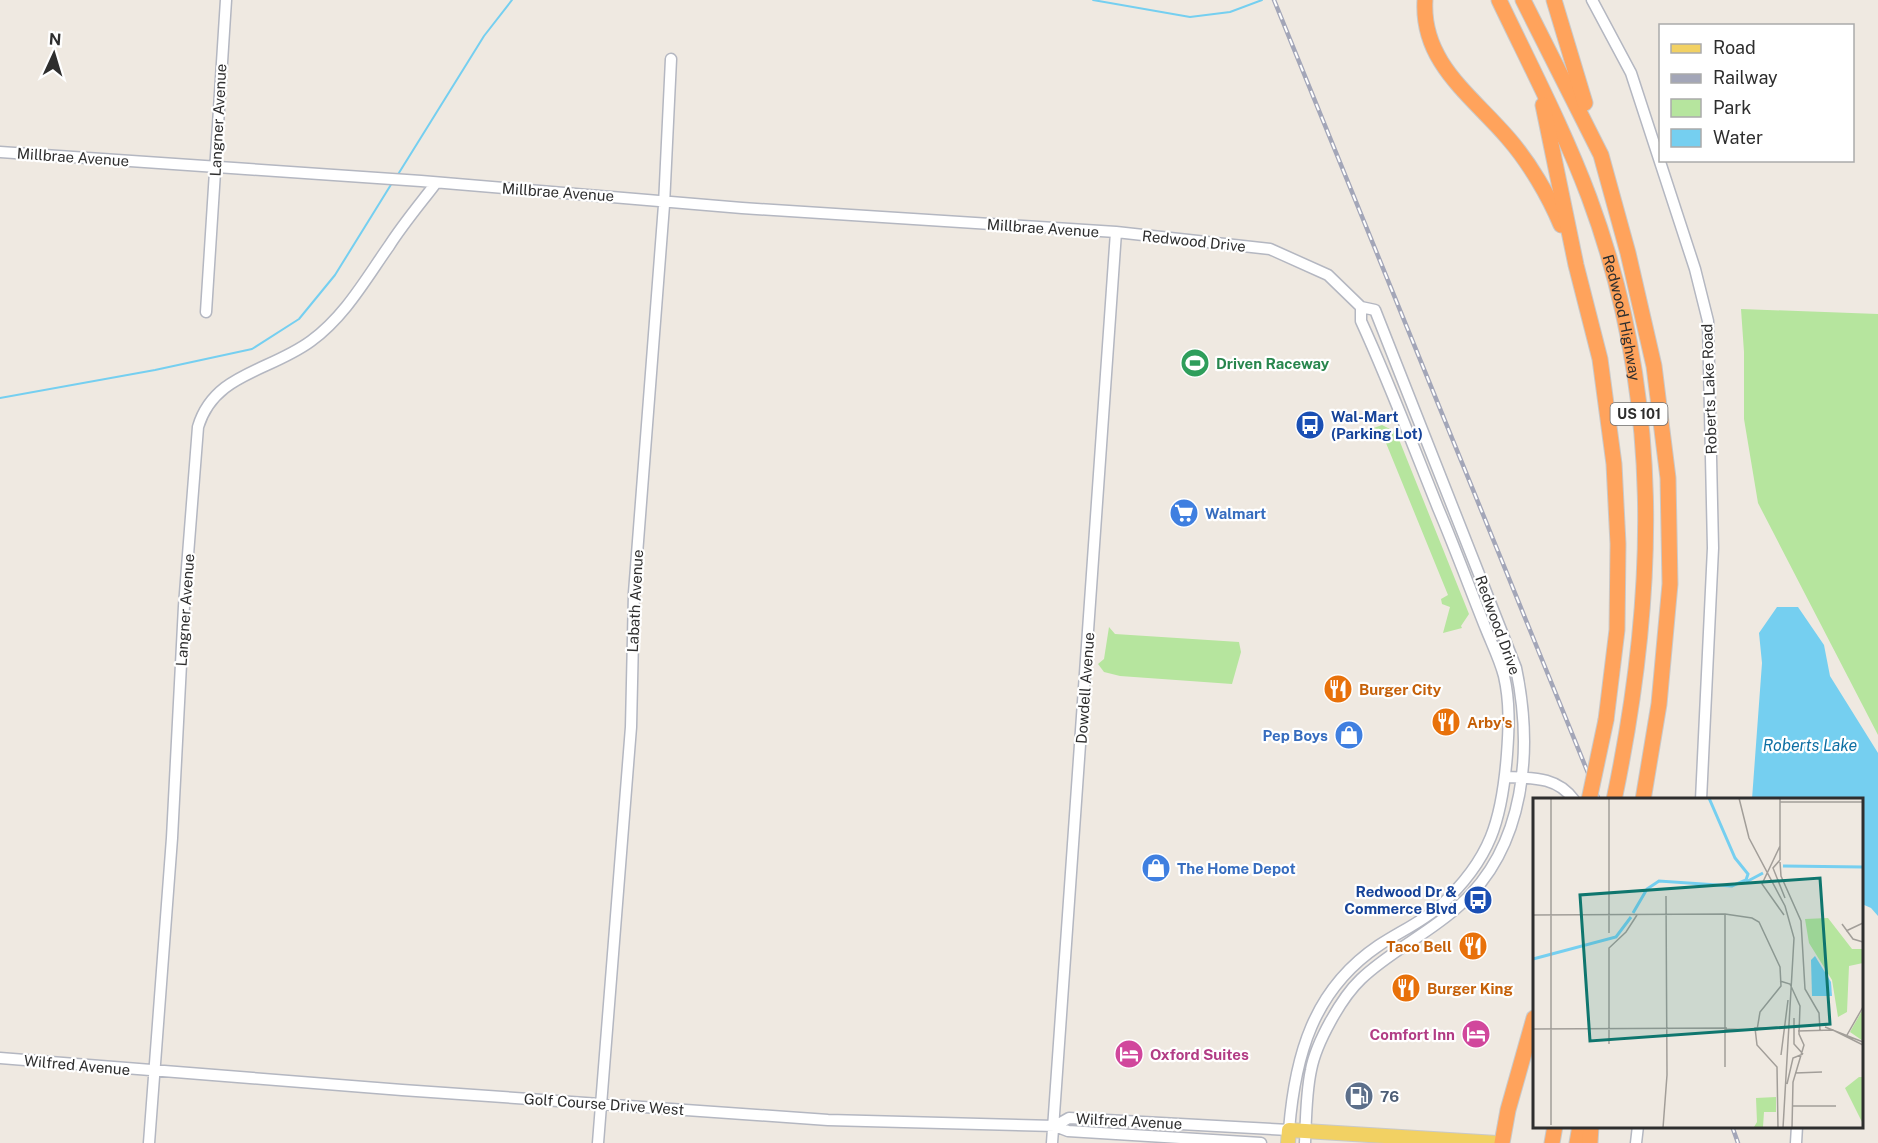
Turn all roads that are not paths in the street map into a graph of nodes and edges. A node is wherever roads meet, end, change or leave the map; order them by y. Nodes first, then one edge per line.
1 (226, 0) edge
2 (1425, 0) edge
3 (1499, 0) edge
4 (1523, 0) edge
5 (1554, 0) edge
6 (1592, 0) edge
7 (671, 59) dead end
8 (1539, 85) junction
9 (0, 152) edge
10 (1601, 155) junction
11 (1659, 159) edge
12 (1660, 162) edge
13 (216, 167) junction
14 (436, 183) junction
15 (664, 200) junction
16 (1116, 232) junction
17 (1576, 265) junction
18 (1361, 307) junction
19 (206, 312) dead end
20 (1505, 777) junction
21 (1522, 778) junction
22 (1572, 798) edge
23 (1589, 798) edge
24 (1614, 798) edge
25 (1643, 798) edge
26 (1701, 798) edge
27 (1480, 858) junction
28 (1494, 865) junction
29 (1410, 928) junction
30 (1418, 940) junction
31 (1326, 1001) junction
32 (1338, 1009) junction
33 (1533, 1022) edge
34 (0, 1058) edge
35 (154, 1071) junction
36 (600, 1104) junction
37 (1055, 1126) junction
38 (1555, 1128) edge
39 (1580, 1128) edge
40 (1591, 1128) edge
41 (1638, 1128) edge
42 (1797, 1128) edge
43 (1289, 1136) edge
44 (1305, 1137) edge
45 (149, 1143) edge
46 (598, 1143) edge
47 (1052, 1143) edge
48 (1261, 1143) edge
49 (1497, 1143) edge
50 (1502, 1143) edge
51 (1552, 1143) edge
52 (1577, 1143) edge
53 (1590, 1143) edge
54 (1636, 1143) edge
55 (1796, 1143) edge

1 - 13 street, Langner Avenue
2 - 17 highway
3 - 8 highway, Redwood Highway / US 101
4 - 10 highway, Redwood Highway / US 101
5 - 10 highway
6 - 11 street, Roberts Lake Road
7 - 15 street, Labath Avenue
8 - 17 highway
8 - 24 highway, Redwood Highway / US 101
9 - 13 street, Millbrae Avenue
10 - 25 highway, Redwood Highway / US 101
12 - 26 street, Roberts Lake Road
13 - 14 street, Millbrae Avenue
13 - 19 street, Langner Avenue
14 - 15 street, Millbrae Avenue
14 - 35 street, Langner Avenue
15 - 16 street, Millbrae Avenue
15 - 36 street, Labath Avenue
16 - 18 street, Redwood Drive
16 - 37 street, Dowdell Avenue
17 - 23 highway, bridge
18 - 20 street, Redwood Drive
18 - 21 street, Redwood Drive
20 - 21 street
20 - 27 street, Redwood Drive
21 - 22 street
21 - 28 street, Redwood Drive
27 - 28 street
27 - 29 street, Redwood Drive
28 - 30 street, Redwood Drive
29 - 30 street
29 - 31 street, Redwood Drive
30 - 32 street, Redwood Drive
31 - 32 street
31 - 43 street, Redwood Drive
32 - 44 street, Redwood Drive
33 - 50 highway
34 - 35 street, Wilfred Avenue
35 - 36 street, Golf Course Drive West
35 - 45 street, Langner Avenue
36 - 37 street, Golf Course Drive West
36 - 46 street, Labath Avenue
37 - 43 street, Wilfred Avenue
37 - 47 street, Dowdell Avenue
37 - 48 street, Wilfred Avenue
38 - 51 highway
39 - 52 highway
40 - 53 highway
41 - 54 street
42 - 55 street
43 - 44 main road, Wilfred Avenue
44 - 49 main road, Wilfred Avenue

